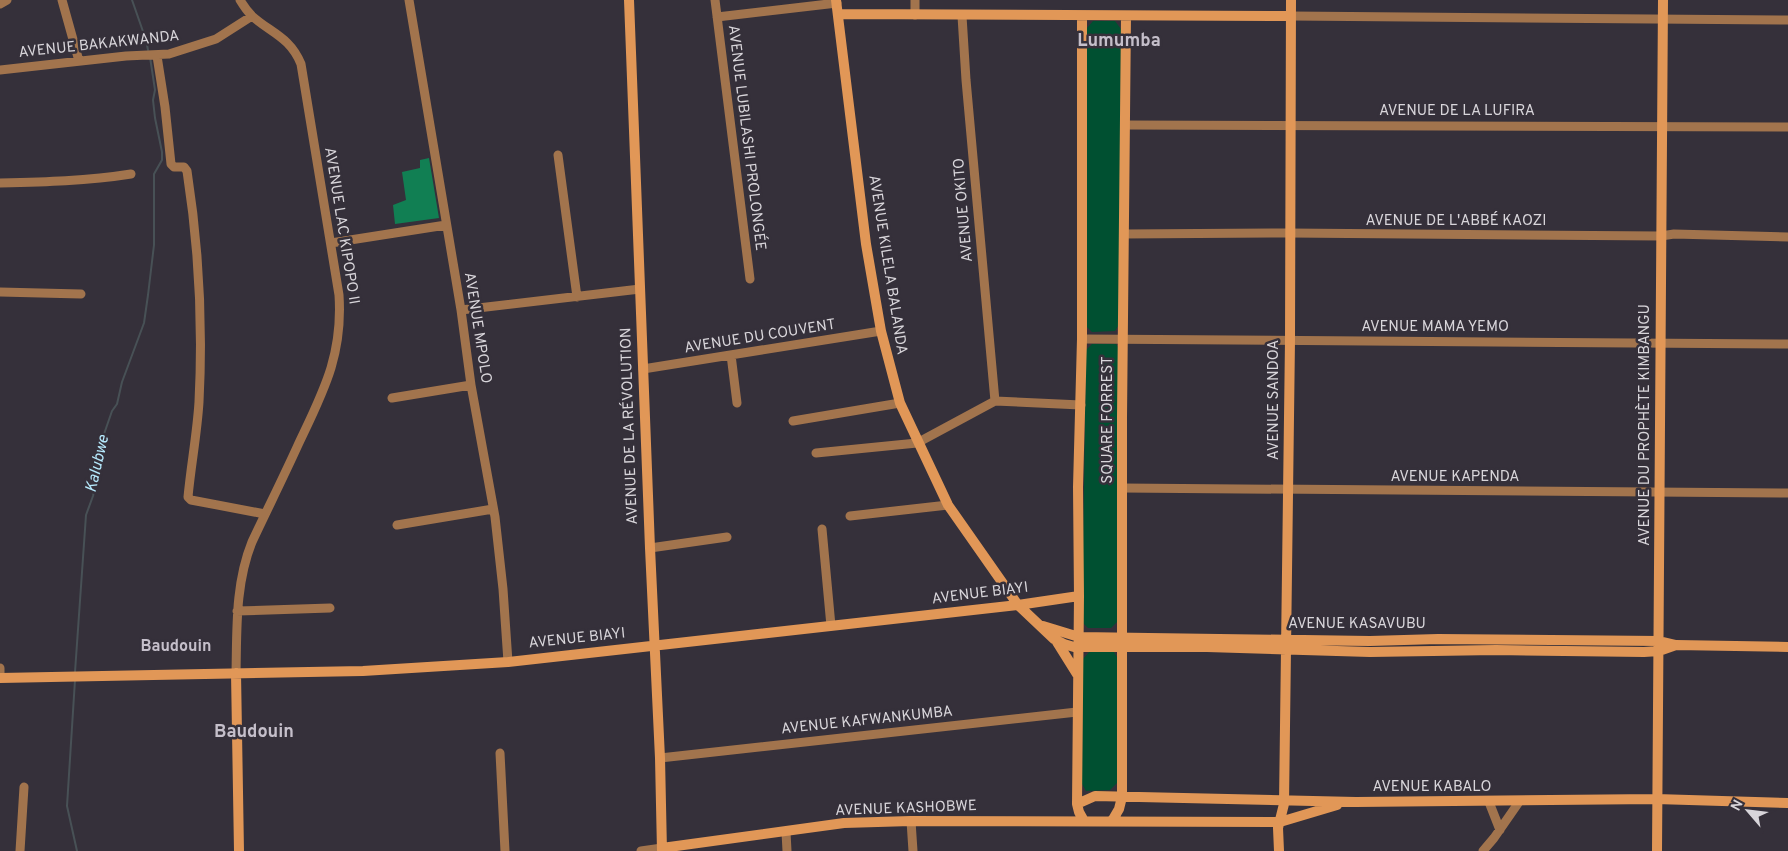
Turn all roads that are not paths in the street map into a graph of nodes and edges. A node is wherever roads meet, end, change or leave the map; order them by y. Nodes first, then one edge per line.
1 (7, 0) edge
2 (62, 0) edge
3 (240, 0) edge
4 (409, 0) edge
5 (629, 0) edge
6 (715, 0) edge
7 (915, 0) edge
8 (1291, 0) edge
9 (1664, 0) edge
10 (836, 2) edge
11 (0, 4) edge
12 (838, 14) junction
13 (915, 15) junction
14 (252, 16) junction
15 (962, 16) junction
16 (1082, 16) junction
17 (1126, 16) junction
18 (1291, 16) junction
19 (717, 17) junction
20 (1663, 19) junction
21 (1788, 20) edge
22 (157, 56) junction
23 (79, 61) junction
24 (0, 70) edge
25 (1126, 125) junction
26 (1290, 125) junction
27 (1661, 126) junction
28 (1788, 127) edge
29 (558, 155) dead end
30 (131, 174) dead end
31 (0, 183) edge
32 (446, 225) junction
33 (1289, 233) junction
34 (1124, 234) junction
35 (1661, 236) junction
36 (1788, 237) edge
37 (331, 243) junction
38 (750, 278) dead end
39 (640, 289) junction
40 (0, 292) edge
41 (81, 294) dead end
42 (577, 297) junction
43 (461, 310) junction
44 (881, 332) junction
45 (1124, 338) junction
46 (1082, 339) junction
47 (1290, 340) junction
48 (1660, 343) junction
49 (1788, 344) edge
50 (732, 355) junction
51 (643, 370) junction
52 (471, 385) junction
53 (392, 398) dead end
54 (995, 401) junction
55 (737, 403) dead end
56 (900, 403) junction
57 (1081, 405) junction
58 (793, 421) dead end
59 (918, 443) junction
60 (816, 453) dead end
61 (1122, 488) junction
62 (1288, 490) junction
63 (1659, 492) junction
64 (1788, 493) edge
65 (948, 505) junction
66 (493, 509) junction
67 (265, 514) junction
68 (850, 516) dead end
69 (397, 525) dead end
70 (822, 529) dead end
71 (726, 537) dead end
72 (650, 548) junction
73 (1079, 596) junction
74 (1018, 605) junction
75 (330, 608) dead end
76 (237, 611) junction
77 (1040, 625) junction
78 (831, 626) junction
79 (1057, 641) junction
80 (1079, 642) junction
81 (1122, 642) junction
82 (1286, 644) junction
83 (654, 646) junction
84 (1659, 646) junction
85 (1788, 647) edge
86 (508, 662) junction
87 (0, 668) edge
88 (236, 673) junction
89 (1078, 677) junction
90 (0, 678) edge
91 (1077, 712) junction
92 (500, 753) dead end
93 (660, 758) junction
94 (24, 787) dead end
95 (1122, 797) junction
96 (1284, 800) junction
97 (1656, 800) junction
98 (1348, 802) junction
99 (1489, 802) junction
100 (1519, 802) junction
101 (1788, 804) edge
102 (1077, 805) junction
103 (1058, 821) junction
104 (1084, 821) junction
105 (1112, 821) junction
106 (911, 822) junction
107 (1280, 822) junction
108 (1500, 830) junction
109 (786, 832) junction
110 (662, 849) edge
111 (20, 851) edge
112 (239, 851) edge
113 (505, 851) edge
114 (641, 851) edge
115 (787, 851) edge
116 (913, 851) edge
117 (1280, 851) edge
118 (1483, 851) edge
119 (1657, 851) edge

1 - 11 street
2 - 23 street
3 - 14 street, AVENUE LAC KIPOPO II
4 - 32 street, AVENUE MPOLO
5 - 39 street, AVENUE DE LA RÉVOLUTION
6 - 19 street, AVENUE LUBILASHI PROLONGÉE
7 - 13 street
8 - 18 street, AVENUE SANDOA
9 - 20 street, AVENUE DU PROPHÈTE KIMBANGU
10 - 12 street, AVENUE KILELA BALANDA
10 - 19 street
12 - 13 street
12 - 44 street, AVENUE KILELA BALANDA
13 - 15 street
14 - 22 street, AVENUE BAKAKWANDA
14 - 37 street, AVENUE LAC KIPOPO II
15 - 16 street
15 - 54 street, AVENUE OKITO
16 - 17 street
16 - 46 street, SQUARE FORREST
17 - 18 street
17 - 25 street, SQUARE FORREST
18 - 20 street
18 - 26 street, AVENUE SANDOA
19 - 38 street, AVENUE LUBILASHI PROLONGÉE
20 - 21 street
20 - 27 street, AVENUE DU PROPHÈTE KIMBANGU
22 - 23 street, AVENUE BAKAKWANDA
22 - 67 street
23 - 24 street, AVENUE BAKAKWANDA
25 - 26 street, AVENUE DE LA LUFIRA
25 - 34 street, SQUARE FORREST
26 - 27 street, AVENUE DE LA LUFIRA
26 - 33 street, AVENUE SANDOA
27 - 28 street, AVENUE DE LA LUFIRA
27 - 35 street, AVENUE DU PROPHÈTE KIMBANGU
29 - 42 street
30 - 31 street
32 - 37 street
32 - 43 street, AVENUE MPOLO
33 - 34 street, AVENUE DE L'ABBÉ KAOZI
33 - 35 street, AVENUE DE L'ABBÉ KAOZI
33 - 47 street, AVENUE SANDOA
34 - 45 street, SQUARE FORREST
35 - 36 street, AVENUE DE L'ABBÉ KAOZI
35 - 48 street, AVENUE DU PROPHÈTE KIMBANGU
37 - 67 street, AVENUE LAC KIPOPO II
39 - 42 street
39 - 51 street, AVENUE DE LA RÉVOLUTION
40 - 41 street
42 - 43 street
43 - 52 street, AVENUE MPOLO
44 - 50 street, AVENUE DU COUVENT
44 - 56 street, AVENUE KILELA BALANDA
45 - 46 street, AVENUE MAMA YEMO
45 - 47 street, AVENUE MAMA YEMO
45 - 61 street, SQUARE FORREST
46 - 57 street, SQUARE FORREST
47 - 48 street, AVENUE MAMA YEMO
47 - 62 street, AVENUE SANDOA
48 - 49 street, AVENUE MAMA YEMO
48 - 63 street, AVENUE DU PROPHÈTE KIMBANGU
50 - 51 street, AVENUE DU COUVENT
50 - 55 street
51 - 72 street, AVENUE DE LA RÉVOLUTION
52 - 53 street
52 - 66 street, AVENUE MPOLO
54 - 57 street
54 - 59 street
56 - 58 street
56 - 59 street, AVENUE KILELA BALANDA
57 - 73 street, SQUARE FORREST
59 - 60 street
59 - 65 street, AVENUE KILELA BALANDA
61 - 62 street, AVENUE KAPENDA
61 - 81 street, SQUARE FORREST
62 - 63 street, AVENUE KAPENDA
62 - 82 street, AVENUE SANDOA
63 - 64 street, AVENUE KAPENDA
63 - 84 street, AVENUE DU PROPHÈTE KIMBANGU
65 - 68 street
65 - 74 street, AVENUE KILELA BALANDA
66 - 69 street
66 - 86 street, AVENUE MPOLO
67 - 76 street, AVENUE LAC KIPOPO II
70 - 78 street
71 - 72 street
72 - 83 street, AVENUE DE LA RÉVOLUTION
73 - 74 street, AVENUE BIAYI
73 - 80 street, SQUARE FORREST
74 - 77 street, AVENUE KILELA BALANDA
74 - 78 street, AVENUE BIAYI
75 - 76 street
76 - 88 street, AVENUE LAC KIPOPO II
77 - 79 street, AVENUE KILELA BALANDA
77 - 80 street, AVENUE KASAVUBU
78 - 83 street, AVENUE BIAYI
79 - 80 street, AVENUE KILELA BALANDA
79 - 89 street
80 - 81 street, AVENUE KASAVUBU
80 - 89 street, SQUARE FORREST
81 - 82 street, AVENUE KASAVUBU
81 - 95 street, SQUARE FORREST
82 - 84 street, AVENUE KASAVUBU
82 - 96 street, AVENUE SANDOA
83 - 86 street, AVENUE BIAYI
83 - 93 street, AVENUE DE LA RÉVOLUTION
84 - 85 street, AVENUE KASAVUBU
84 - 97 street, AVENUE DU PROPHÈTE KIMBANGU
86 - 88 street, AVENUE BIAYI
87 - 90 street
88 - 90 street, AVENUE BIAYI
88 - 112 street
89 - 91 street, SQUARE FORREST
91 - 93 street, AVENUE KAFWANKUMBA
91 - 102 street, SQUARE FORREST
92 - 113 street
93 - 110 street, AVENUE DE LA RÉVOLUTION
94 - 111 street
95 - 96 street, AVENUE KABALO
95 - 102 street, AVENUE KABALO
95 - 105 street, SQUARE FORREST
96 - 98 street, AVENUE KABALO
96 - 107 street, AVENUE SANDOA
97 - 100 street, AVENUE KABALO
97 - 101 street, AVENUE KABALO
97 - 119 street, AVENUE DU PROPHÈTE KIMBANGU
98 - 99 street, AVENUE KABALO
98 - 107 street
99 - 100 street, AVENUE KABALO
99 - 108 street
100 - 108 street
102 - 103 street, AVENUE KABALO
102 - 104 street, SQUARE FORREST
103 - 104 street, AVENUE KASHOBWE
103 - 106 street, AVENUE KASHOBWE
104 - 105 street
105 - 107 street
106 - 109 street, AVENUE KASHOBWE
106 - 116 street
107 - 117 street, AVENUE SANDOA
108 - 118 street
109 - 110 street, AVENUE KASHOBWE
109 - 115 street
110 - 114 street, AVENUE KASHOBWE

